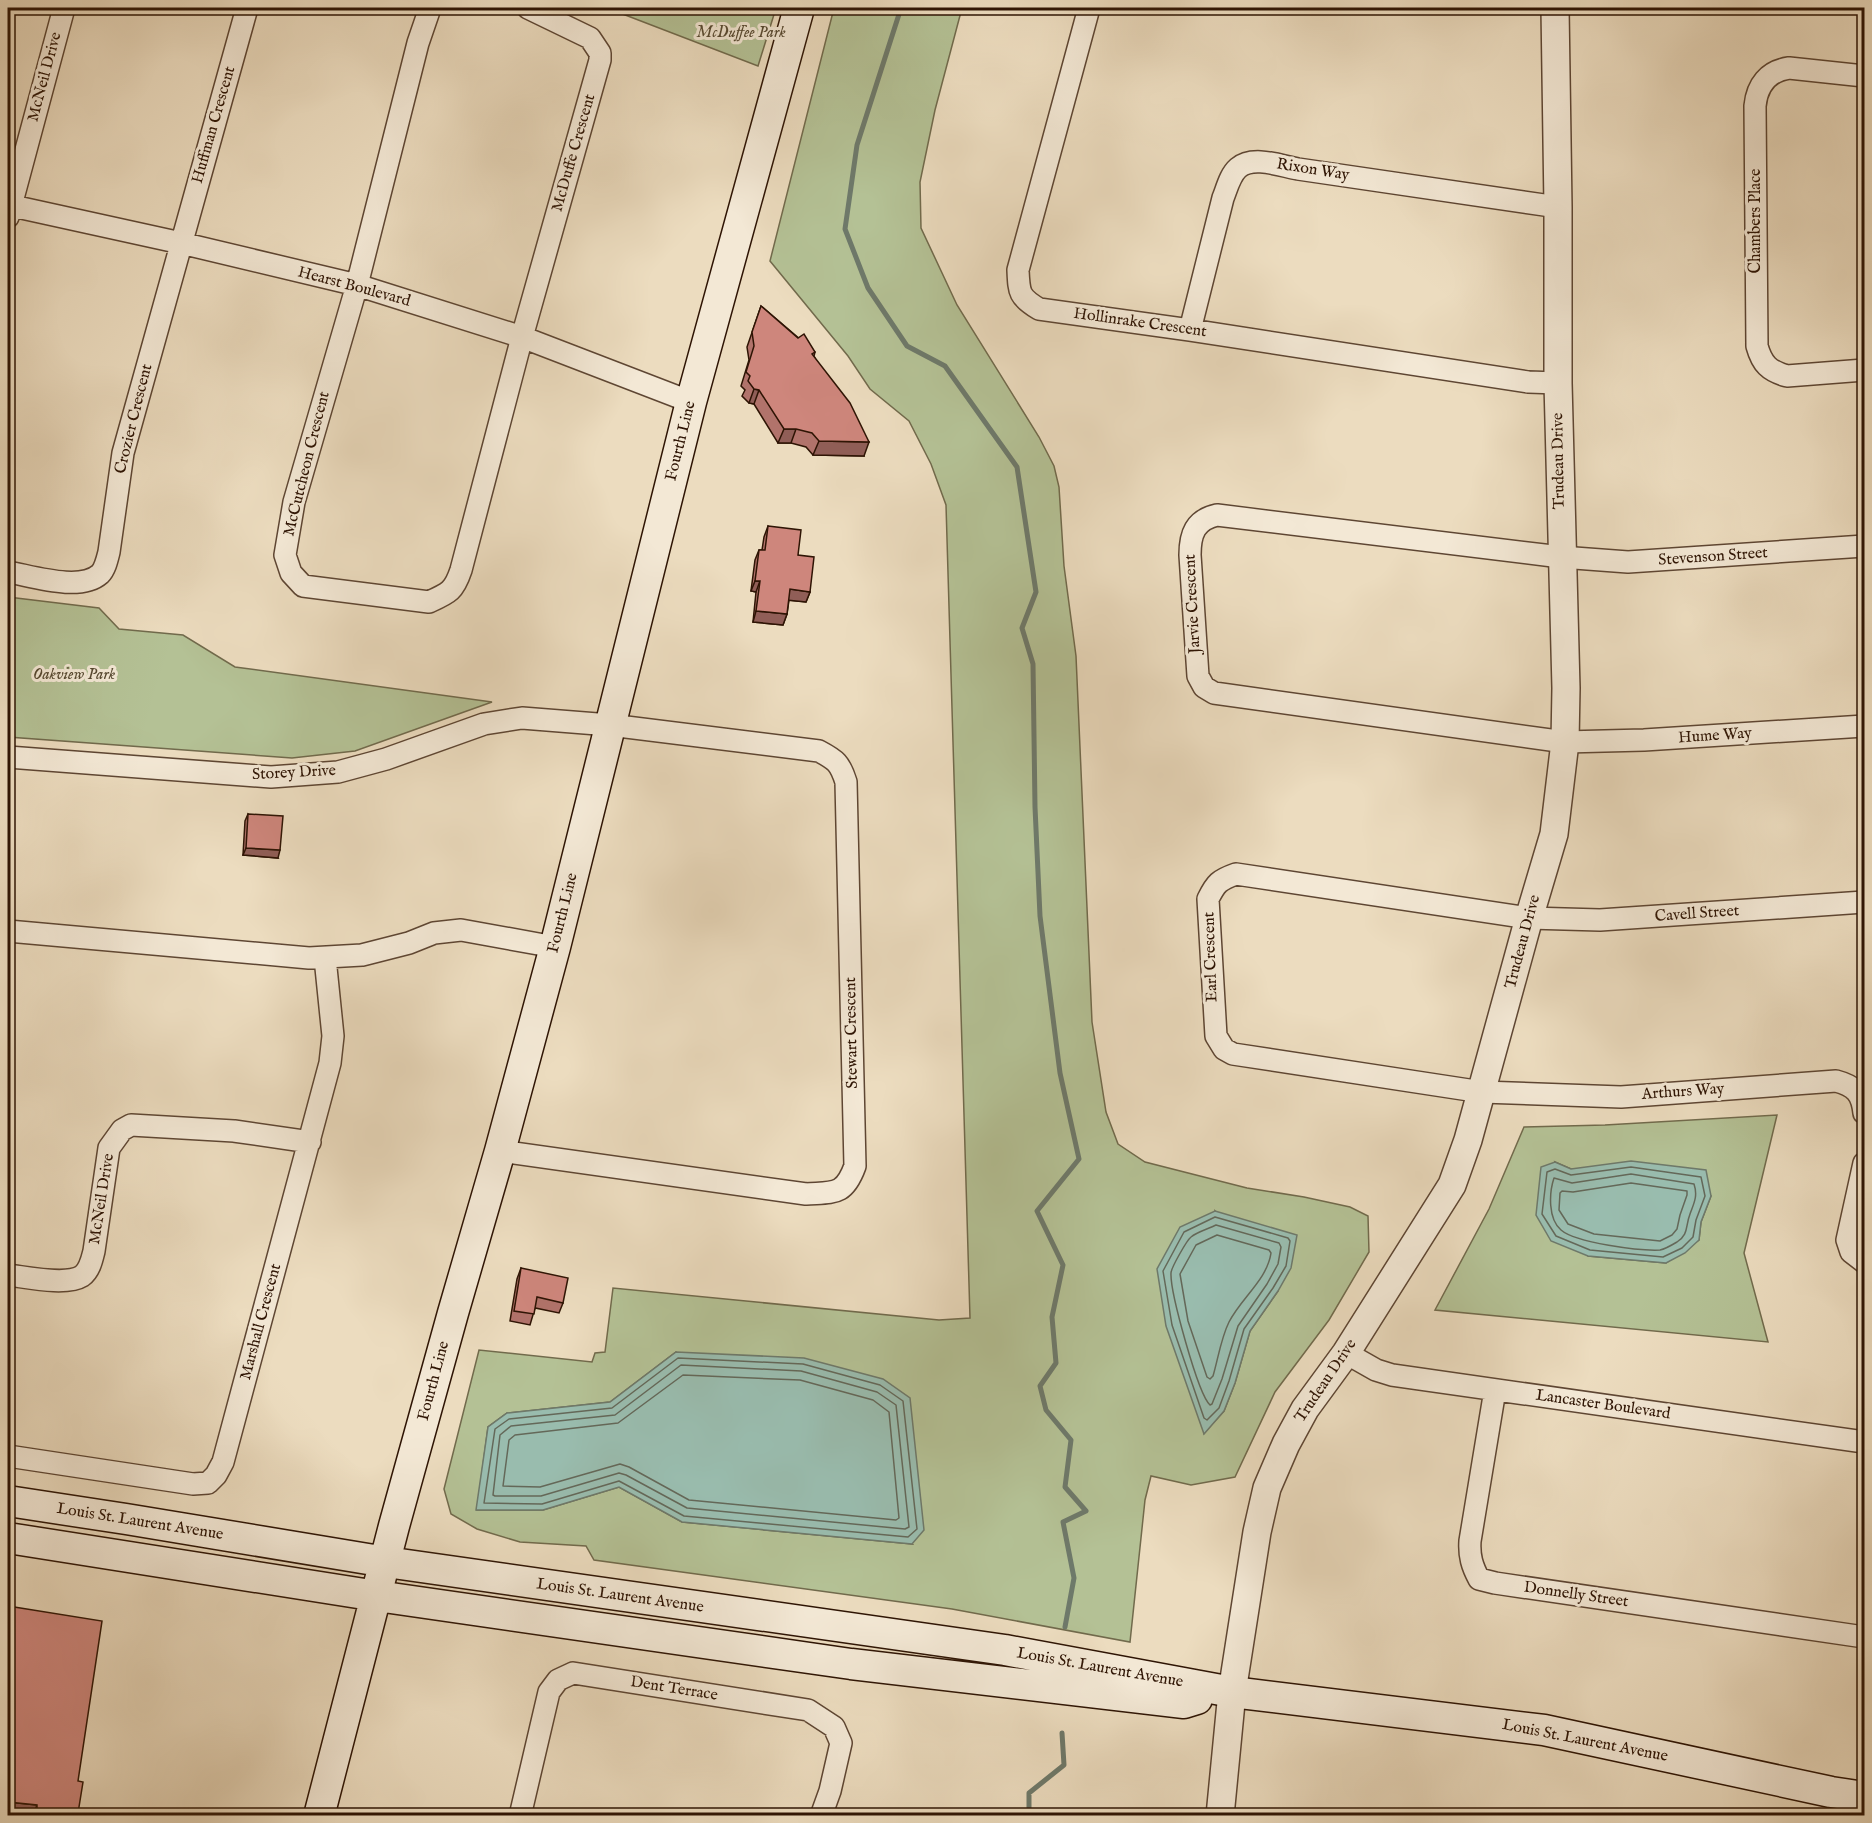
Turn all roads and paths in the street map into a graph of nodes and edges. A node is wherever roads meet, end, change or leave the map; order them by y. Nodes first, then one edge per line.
1 (64, 8) edge
2 (247, 8) edge
3 (430, 8) edge
4 (528, 8) edge
5 (799, 8) edge
6 (1089, 8) edge
7 (1555, 8) edge
8 (1864, 76) edge
9 (1558, 207) junction
10 (9, 209) edge
11 (181, 243) junction
12 (357, 285) junction
13 (1190, 330) junction
14 (522, 338) junction
15 (1864, 370) edge
16 (1557, 383) junction
17 (692, 402) junction
18 (1864, 546) edge
19 (1562, 557) junction
20 (8, 572) edge
21 (610, 725) junction
22 (1864, 726) edge
23 (1565, 742) junction
24 (8, 757) edge
25 (1864, 902) edge
26 (1529, 918) junction
27 (8, 931) edge
28 (555, 946) junction
29 (325, 958) junction
30 (1482, 1092) junction
31 (1864, 1113) edge
32 (310, 1142) junction
33 (500, 1152) junction
34 (1864, 1163) edge
35 (1864, 1263) edge
36 (8, 1275) edge
37 (1346, 1353) junction
38 (1495, 1390) junction
39 (1864, 1442) edge
40 (8, 1456) edge
41 (8, 1501) edge
42 (8, 1538) edge
43 (386, 1563) junction
44 (377, 1596) junction
45 (1864, 1637) edge
46 (1232, 1692) junction
47 (1864, 1797) edge
48 (319, 1815) edge
49 (520, 1815) edge
50 (821, 1815) edge
51 (1220, 1815) edge

1 - 10 street, McNeil Drive
2 - 11 street, Huffman Crescent
3 - 12 street
4 - 14 street, McDuffe Crescent
5 - 17 main road, Fourth Line
6 - 13 street, Hollinrake Crescent
7 - 9 street, Trudeau Drive
8 - 15 street, Chambers Place
9 - 13 street, Rixon Way
9 - 16 street, Trudeau Drive
10 - 11 street, Hearst Boulevard
11 - 12 street, Hearst Boulevard
11 - 20 street, Crozier Crescent
12 - 14 street, Hearst Boulevard
12 - 14 street, McCutcheon Crescent
13 - 16 street, Hollinrake Crescent
14 - 17 street, Hearst Boulevard
16 - 19 street, Trudeau Drive
17 - 21 main road, Fourth Line
18 - 19 street, Stevenson Street
19 - 23 street, Trudeau Drive
19 - 23 street, Jarvie Crescent
21 - 24 street, Storey Drive
21 - 28 main road, Fourth Line
21 - 33 street, Stewart Crescent
22 - 23 street, Hume Way
23 - 26 street, Trudeau Drive
25 - 26 street, Cavell Street
26 - 30 street, Trudeau Drive
26 - 30 street, Earl Crescent
27 - 29 street
28 - 29 street
28 - 33 main road, Fourth Line
29 - 32 street, Marshall Crescent
30 - 31 street, Arthurs Way
30 - 37 street, Trudeau Drive
32 - 36 street, McNeil Drive
32 - 40 street, Marshall Crescent
33 - 43 main road, Fourth Line
34 - 35 street
37 - 38 street, Lancaster Boulevard
37 - 46 street, Trudeau Drive
38 - 39 street, Lancaster Boulevard
38 - 45 street, Donnelly Street
41 - 43 main road, Louis St. Laurent Avenue
42 - 44 main road, Louis St. Laurent Avenue
43 - 44 main road, Fourth Line
43 - 46 main road, Louis St. Laurent Avenue
44 - 46 main road, Louis St. Laurent Avenue
44 - 48 main road, Fourth Line
46 - 47 main road, Louis St. Laurent Avenue
46 - 51 street, Trudeau Drive
49 - 50 street, Dent Terrace

